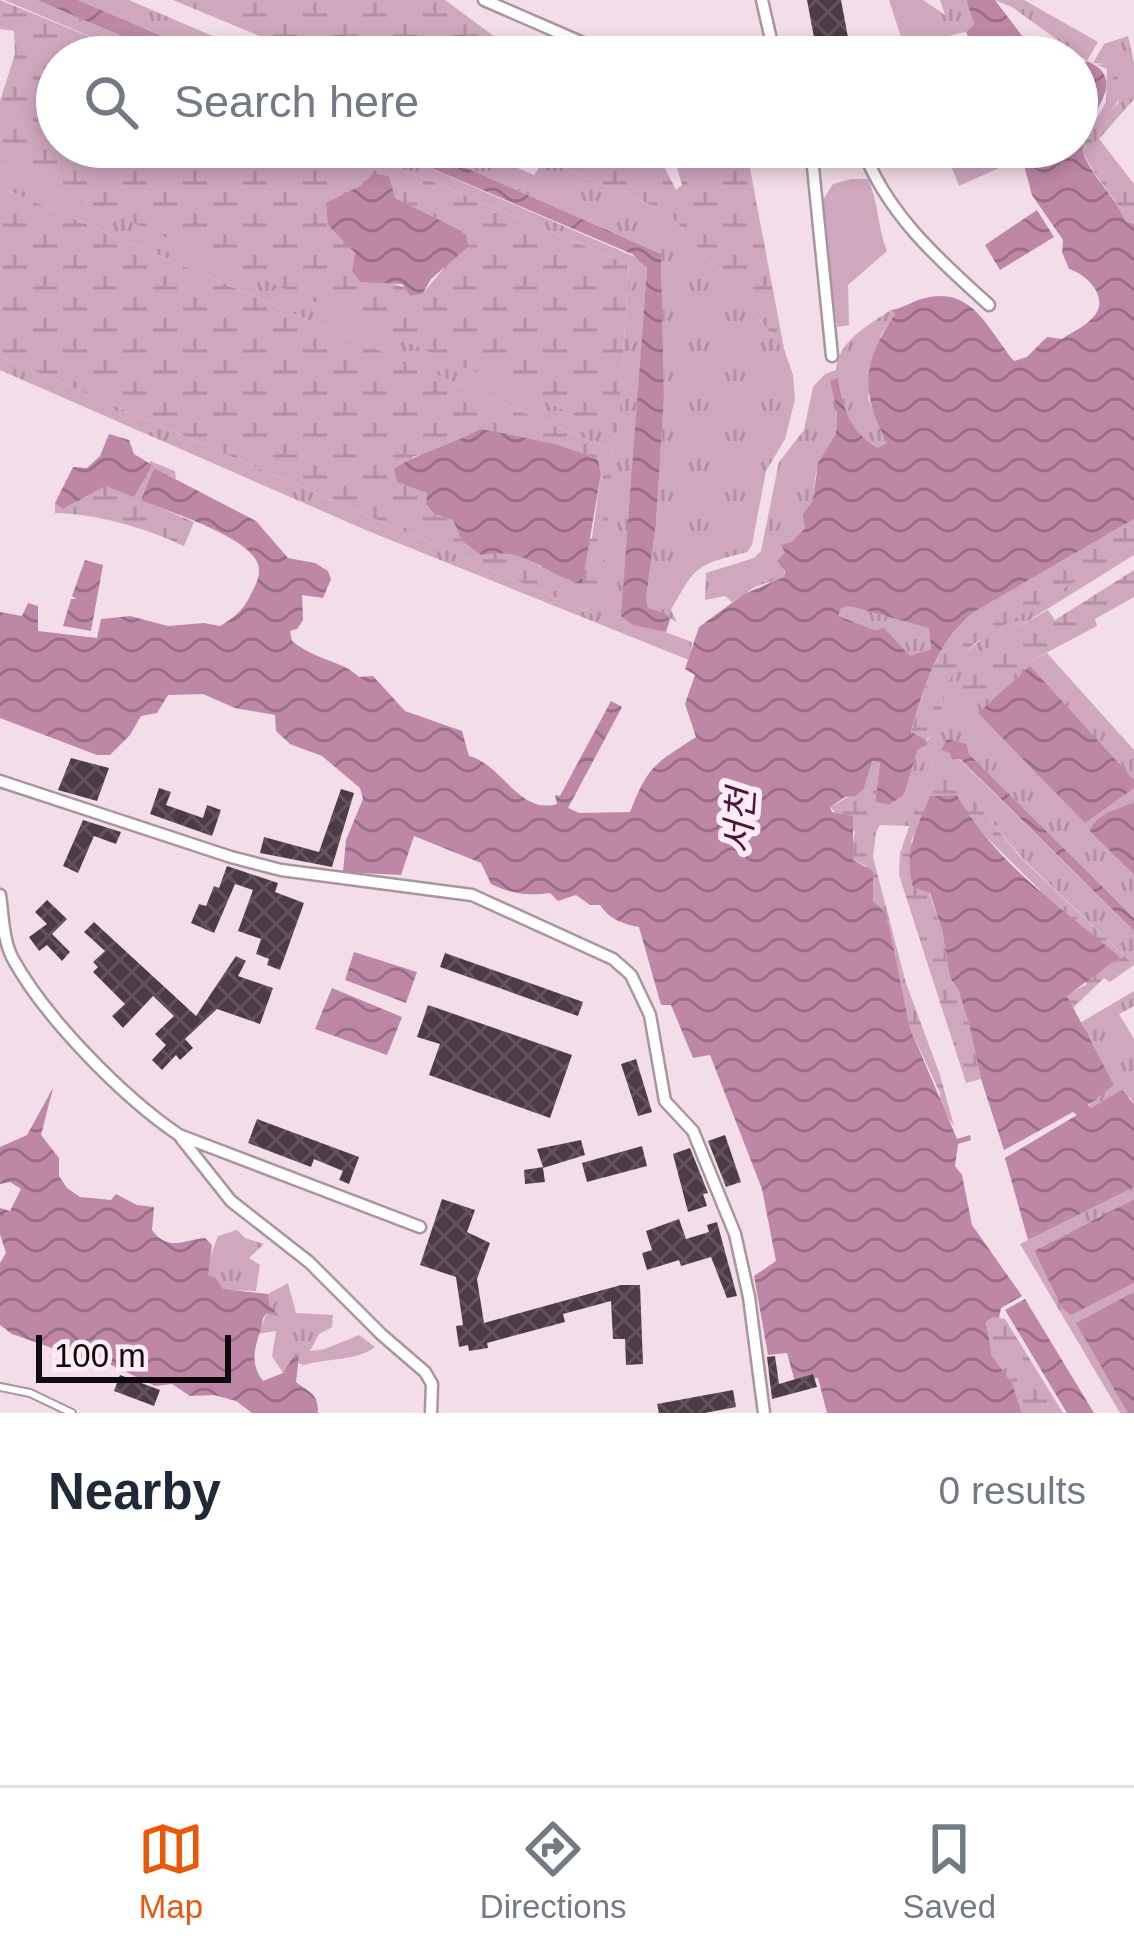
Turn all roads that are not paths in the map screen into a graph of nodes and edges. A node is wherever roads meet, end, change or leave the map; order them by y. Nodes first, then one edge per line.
1 (484, 0) edge
2 (762, 0) edge
3 (567, 36) edge
4 (770, 36) edge
5 (813, 168) edge
6 (870, 168) edge
7 (989, 305) dead end
8 (832, 356) dead end
9 (0, 781) edge
10 (0, 895) edge
11 (179, 1135) junction
12 (420, 1227) dead end
13 (0, 1387) edge
14 (72, 1413) edge
15 (431, 1413) edge
16 (764, 1413) edge

1 - 3 street
2 - 4 street
5 - 8 street
6 - 7 street
9 - 16 street
10 - 11 street
11 - 12 street
11 - 15 street
13 - 14 lane

